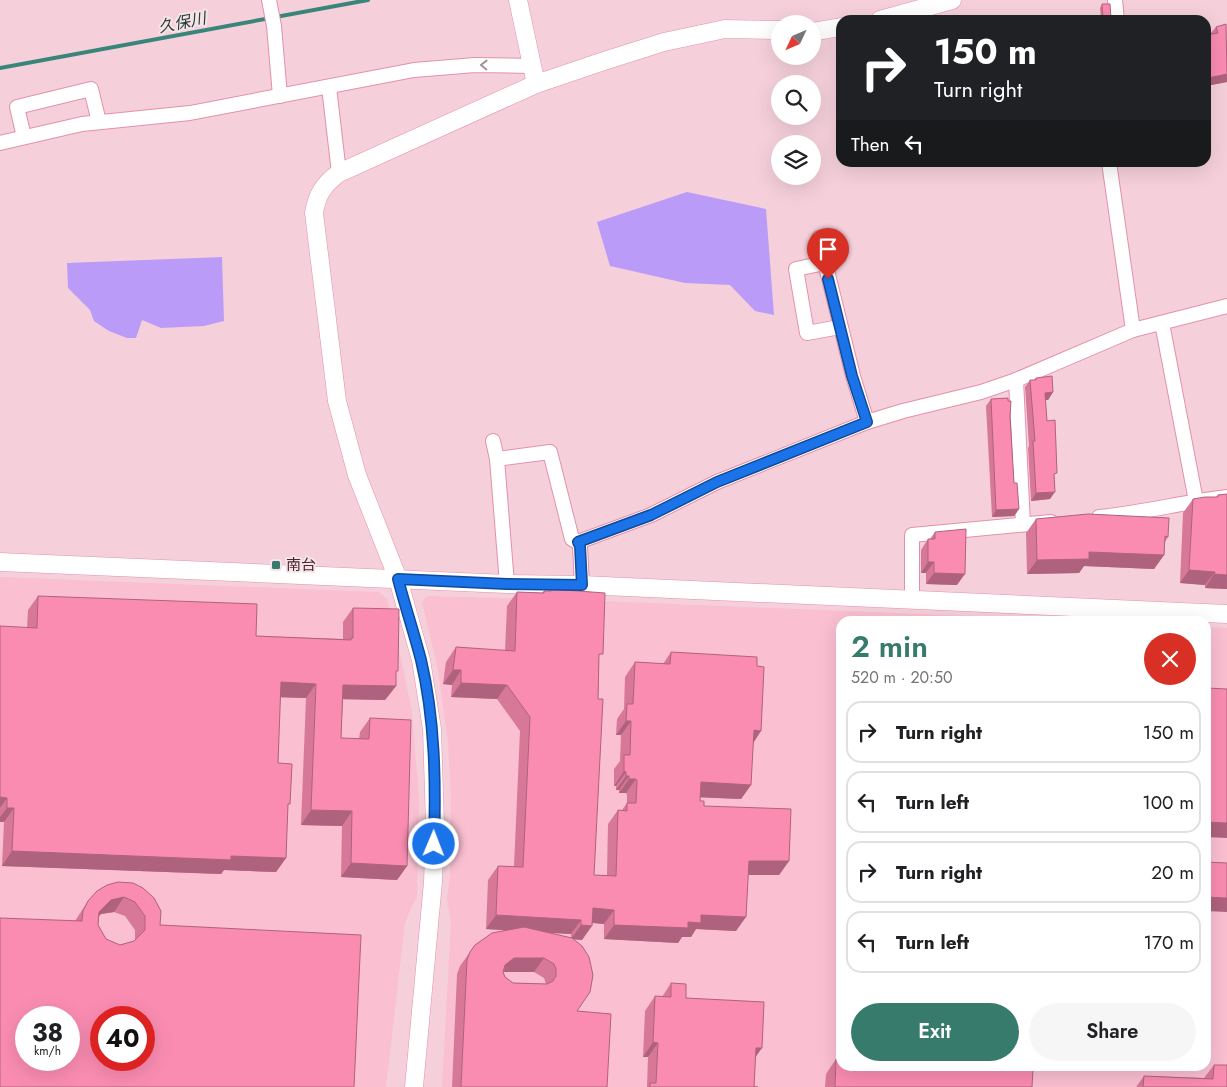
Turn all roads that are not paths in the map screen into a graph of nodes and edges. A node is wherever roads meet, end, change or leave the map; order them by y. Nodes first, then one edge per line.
1 (518, 0) edge
2 (952, 0) edge
3 (1115, 0) edge
4 (270, 4) edge
5 (898, 15) edge
6 (1116, 15) edge
7 (836, 28) edge
8 (771, 30) edge
9 (821, 30) edge
10 (533, 66) junction
11 (536, 84) junction
12 (329, 88) junction
13 (280, 96) junction
14 (99, 122) junction
15 (24, 137) junction
16 (0, 142) edge
17 (1110, 167) edge
18 (339, 173) junction
19 (818, 238) dead end
20 (825, 264) junction
21 (1227, 306) edge
22 (1162, 323) junction
23 (840, 327) junction
24 (1132, 330) junction
25 (1016, 380) junction
26 (867, 422) junction
27 (493, 441) dead end
28 (497, 459) junction
29 (1227, 497) edge
30 (1196, 501) junction
31 (1089, 518) edge
32 (1061, 521) edge
33 (1023, 524) junction
34 (578, 542) junction
35 (0, 562) edge
36 (398, 579) junction
37 (507, 584) junction
38 (582, 585) junction
39 (912, 599) junction
40 (1227, 614) edge
41 (414, 1087) edge

1 - 10 street
2 - 5 street
3 - 6 street
4 - 13 street
7 - 9 street
8 - 11 street
10 - 11 street
10 -> 12 street
11 - 18 street
12 - 13 street
12 - 18 street
13 - 14 street
14 - 15 street
14 - 15 street
15 - 16 street
17 - 24 street
18 - 36 street
19 - 20 street
20 - 23 street
20 - 23 street
21 - 22 street
22 - 24 street
22 - 30 street
23 - 26 street
24 - 25 street
25 - 26 street
25 - 33 street
26 - 34 street
27 - 28 street
28 - 34 street
28 - 37 street
29 - 30 street
30 - 31 street
32 - 33 street
33 - 39 street
34 - 38 street
35 - 36 street
36 - 37 street
36 - 41 street
37 - 38 street
38 - 39 street
39 - 40 street

